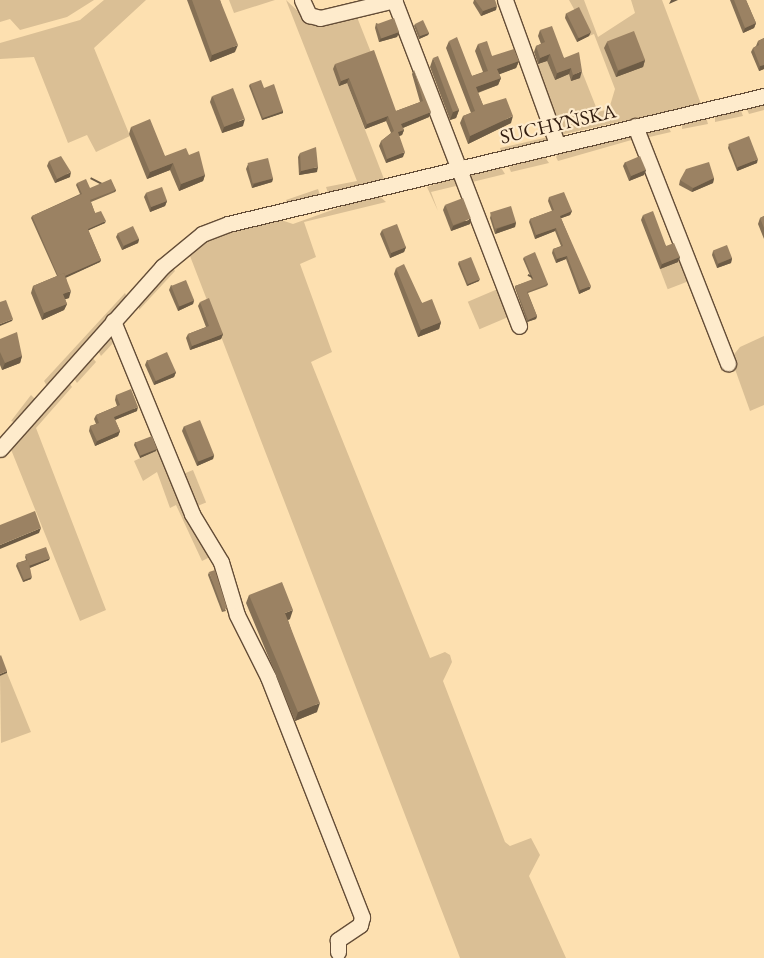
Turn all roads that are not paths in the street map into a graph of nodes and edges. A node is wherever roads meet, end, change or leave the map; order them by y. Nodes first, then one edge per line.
1 (302, 0) edge
2 (395, 0) edge
3 (505, 0) edge
4 (764, 96) edge
5 (635, 126) junction
6 (557, 144) junction
7 (458, 168) junction
8 (113, 321) junction
9 (518, 326) dead end
10 (728, 363) dead end
11 (0, 449) edge
12 (338, 952) dead end

1 - 2 street
2 - 7 street
3 - 6 street
4 - 5 street, SUCHYŃSKA
5 - 6 street, SUCHYŃSKA
5 - 10 street
6 - 7 street, SUCHYŃSKA
7 - 8 street, SUCHYŃSKA
7 - 9 street
8 - 11 street, SUCHYŃSKA
8 - 12 street

